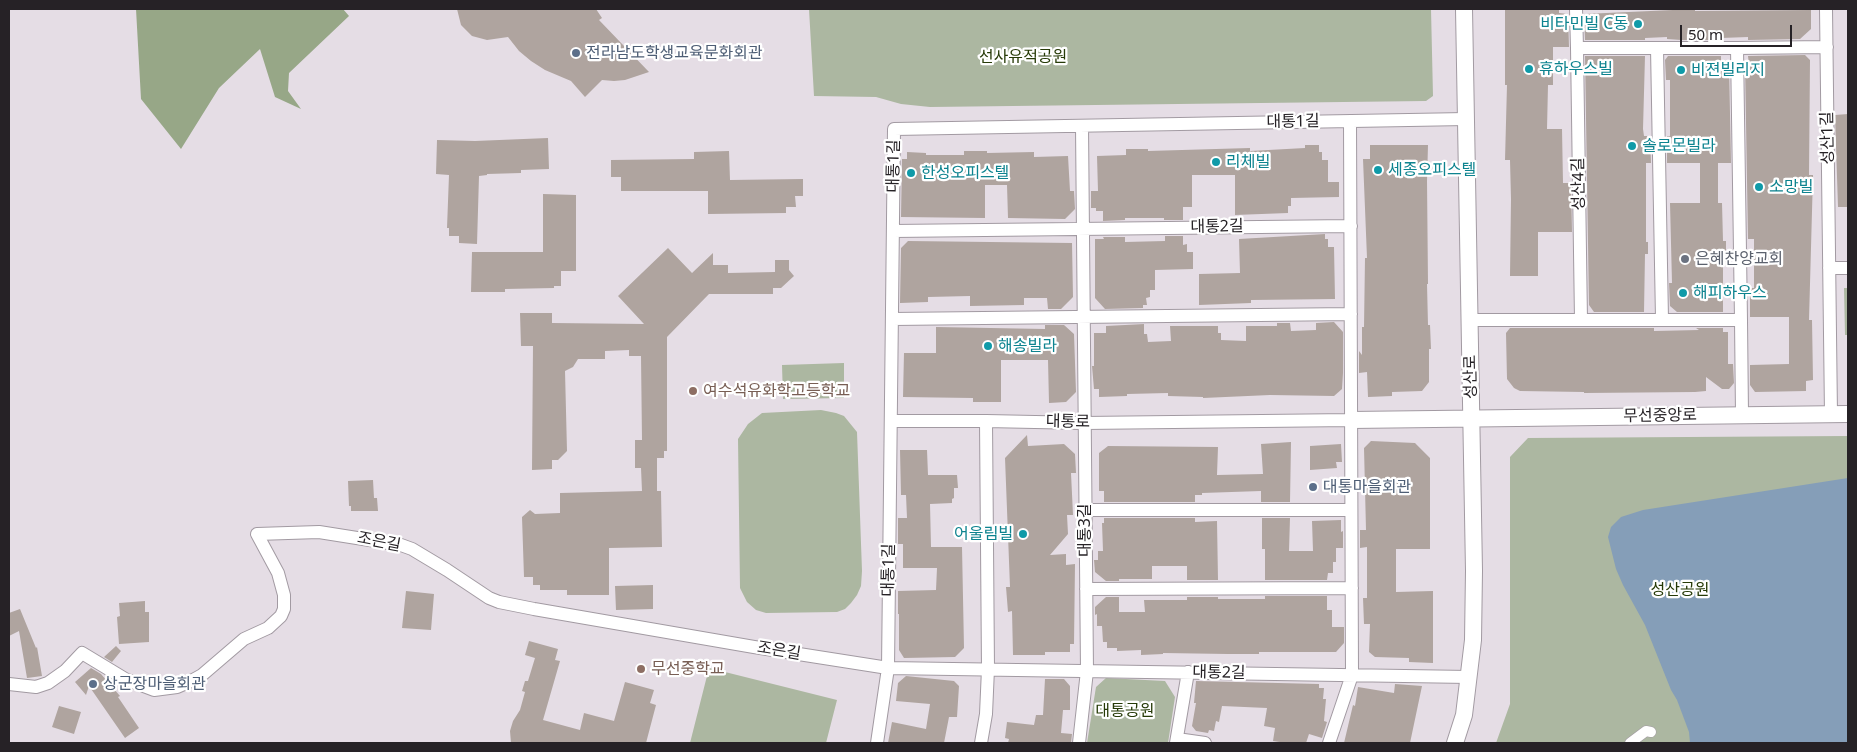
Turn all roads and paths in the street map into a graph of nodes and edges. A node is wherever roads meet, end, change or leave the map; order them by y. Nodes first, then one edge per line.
1 (1464, 9) edge
2 (1576, 9) edge
3 (1826, 9) edge
4 (1827, 47) junction
5 (1577, 48) junction
6 (1657, 48) junction
7 (1737, 48) junction
8 (1466, 119) junction
9 (1350, 121) junction
10 (1082, 126) junction
11 (1350, 226) junction
12 (1083, 228) junction
13 (893, 231) junction
14 (1829, 268) junction
15 (1848, 268) edge
16 (1351, 314) junction
17 (1083, 317) junction
18 (892, 319) junction
19 (1662, 319) junction
20 (1470, 320) junction
21 (1581, 320) junction
22 (1741, 320) junction
23 (1848, 414) edge
24 (1742, 415) junction
25 (1831, 415) junction
26 (1471, 419) junction
27 (1351, 420) junction
28 (891, 421) junction
29 (986, 421) junction
30 (1084, 423) junction
31 (1085, 510) junction
32 (1351, 510) junction
33 (1086, 588) junction
34 (1352, 588) junction
35 (888, 668) junction
36 (988, 669) junction
37 (1086, 671) junction
38 (1188, 672) junction
39 (1352, 675) junction
40 (1469, 676) junction
41 (9, 684) edge
42 (1651, 732) dead end
43 (1177, 741) edge
44 (877, 743) edge
45 (981, 743) edge
46 (1078, 743) edge
47 (1205, 743) edge
48 (1329, 743) edge
49 (1455, 743) edge
50 (1630, 743) edge

1 - 8 street, 성산로
2 - 5 street, 성산4길
3 - 4 street, 성산1길
4 - 7 street
4 - 14 street, 성산1길
5 - 6 street
5 - 21 street, 성산4길
6 - 7 street
6 - 19 street
7 - 22 street
8 - 9 street, 대통1길
8 - 20 street, 성산로
9 - 10 street, 대통1길
9 - 11 street
10 - 12 street, 대통3길
10 - 13 street, 대통1길
11 - 12 street, 대통2길
11 - 16 street
12 - 13 street
12 - 17 street, 대통3길
13 - 18 street, 대통1길
14 - 15 street
14 - 25 street, 성산1길
16 - 17 street
16 - 27 street
17 - 18 street
17 - 30 street, 대통3길
18 - 28 street, 대통1길
19 - 21 street
19 - 22 street
20 - 21 street
20 - 26 street, 성산로
22 - 24 street
23 - 25 street, 무선중앙로
24 - 25 street, 무선중앙로
24 - 26 street, 무선중앙로
26 - 27 street, 대통로
26 - 40 street, 성산로
27 - 30 street, 대통로
27 - 32 street
28 - 29 street, 대통로
28 - 35 street, 대통1길
29 - 30 street, 대통로
29 - 36 street
30 - 31 street, 대통3길
31 - 32 street
31 - 33 street, 대통3길
32 - 34 street
33 - 34 street
33 - 37 street, 대통3길
34 - 39 street
35 - 36 street, 대통2길
35 - 41 street, 조은길
35 - 44 street, 대통1길
36 - 37 street, 대통2길
36 - 45 street
37 - 38 street, 대통2길
37 - 46 street, 대통3길
38 - 39 street, 대통2길
38 - 43 street
39 - 40 street, 대통2길
39 - 48 street
40 - 49 street, 성산로
42 - 50 street
43 - 47 street

